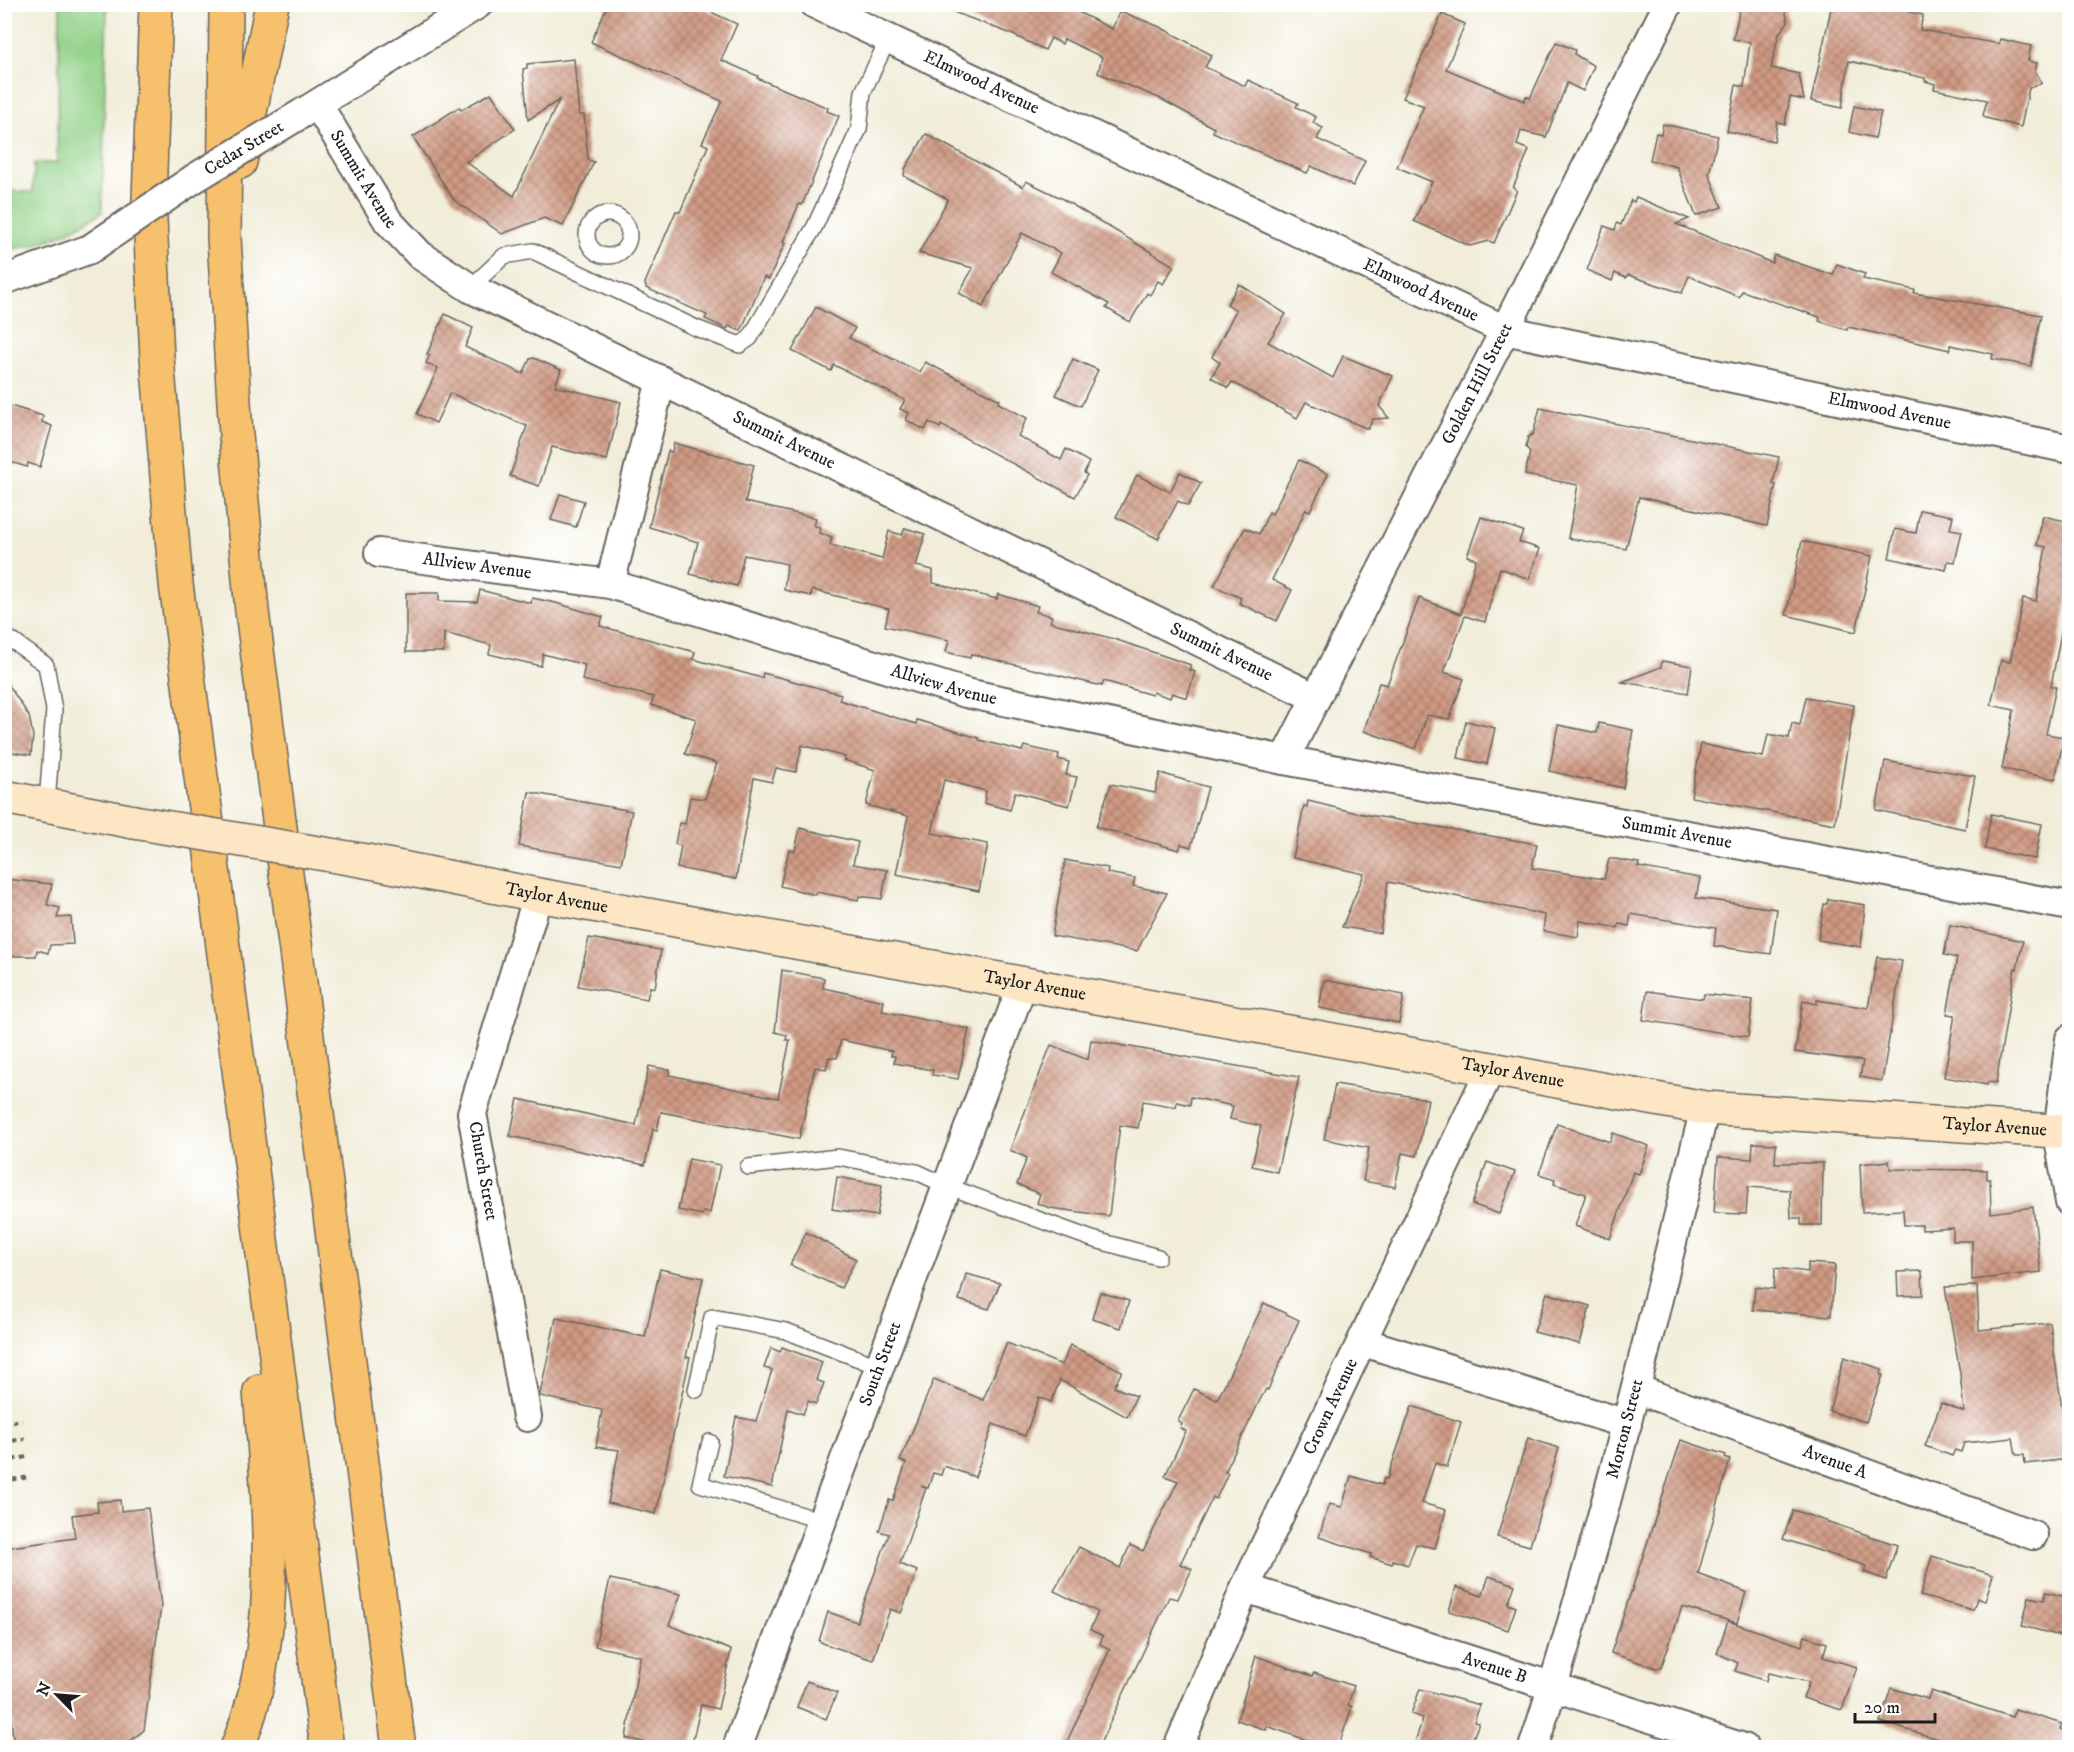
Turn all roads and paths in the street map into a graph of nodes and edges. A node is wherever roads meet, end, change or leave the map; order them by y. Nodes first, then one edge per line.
1 (156, 4) edge
2 (226, 4) edge
3 (272, 4) edge
4 (478, 4) edge
5 (815, 4) edge
6 (1668, 4) edge
7 (888, 39) junction
8 (309, 110) junction
9 (224, 238) junction
10 (598, 253) dead end
11 (588, 277) junction
12 (4, 280) edge
13 (470, 288) junction
14 (1505, 330) junction
15 (662, 380) junction
16 (2070, 449) edge
17 (380, 553) dead end
18 (610, 584) junction
19 (4, 639) edge
20 (1316, 698) junction
21 (1284, 760) junction
22 (4, 797) edge
23 (47, 804) junction
24 (538, 895) junction
25 (2070, 906) edge
26 (225, 965) junction
27 (1023, 983) junction
28 (2070, 1040) edge
29 (1490, 1070) junction
30 (1705, 1108) junction
31 (2064, 1132) edge
32 (748, 1167) dead end
33 (947, 1186) junction
34 (2070, 1202) edge
35 (1158, 1257) dead end
36 (1363, 1342) junction
37 (880, 1367) junction
38 (1636, 1389) junction
39 (696, 1390) dead end
40 (527, 1417) dead end
41 (22, 1420) dead end
42 (4, 1423) edge
43 (1627, 1424) junction
44 (25, 1439) dead end
45 (4, 1442) edge
46 (710, 1442) dead end
47 (27, 1457) dead end
48 (4, 1461) edge
49 (29, 1477) dead end
50 (4, 1481) edge
51 (822, 1521) junction
52 (2033, 1535) dead end
53 (372, 1539) junction
54 (1245, 1588) junction
55 (1553, 1688) junction
56 (237, 1748) edge
57 (327, 1748) edge
58 (399, 1748) edge
59 (410, 1748) edge
60 (737, 1748) edge
61 (1178, 1748) edge
62 (1533, 1748) edge
63 (1744, 1748) edge

1 - 26 highway
2 - 9 highway
3 - 9 highway
4 - 8 street, Cedar Street
5 - 7 street, Elmwood Avenue
6 - 14 street, Golden Hill Street
7 - 11 lane
7 - 14 street, Elmwood Avenue
8 - 12 street, Cedar Street, bridge
8 - 13 street, Summit Avenue
9 - 53 highway
10 - 11 lane
11 - 13 lane
13 - 15 street, Summit Avenue
14 - 16 street, Elmwood Avenue
14 - 20 street, Golden Hill Street
15 - 18 street
15 - 20 street, Summit Avenue
17 - 18 street, Allview Avenue
18 - 21 street, Allview Avenue
19 - 23 lane
20 - 21 street, Golden Hill Street
21 - 25 street, Summit Avenue
22 - 23 street, Taylor Avenue
23 - 24 street, Taylor Avenue, bridge
24 - 27 street, Taylor Avenue
24 - 40 street, Church Street
26 - 56 highway
26 - 57 highway
27 - 29 street, Taylor Avenue
27 - 33 street, South Street
28 - 31 street
29 - 30 street, Taylor Avenue
29 - 36 street, Crown Avenue
30 - 31 street, Taylor Avenue
30 - 38 street, Morton Street
31 - 34 street
32 - 33 lane
33 - 35 lane
33 - 37 street, South Street
36 - 43 street
36 - 54 street, Crown Avenue
37 - 39 lane
37 - 51 street, South Street
38 - 43 street, Morton Street
38 - 52 street, Avenue A
41 - 42 path
43 - 55 street, Morton Street
44 - 45 path
46 - 51 lane
47 - 48 path
49 - 50 path
51 - 60 street, South Street
53 - 58 highway
53 - 59 highway
54 - 55 street, Avenue B
54 - 61 street, Crown Avenue
55 - 62 street, Morton Street
55 - 63 street, Avenue B

